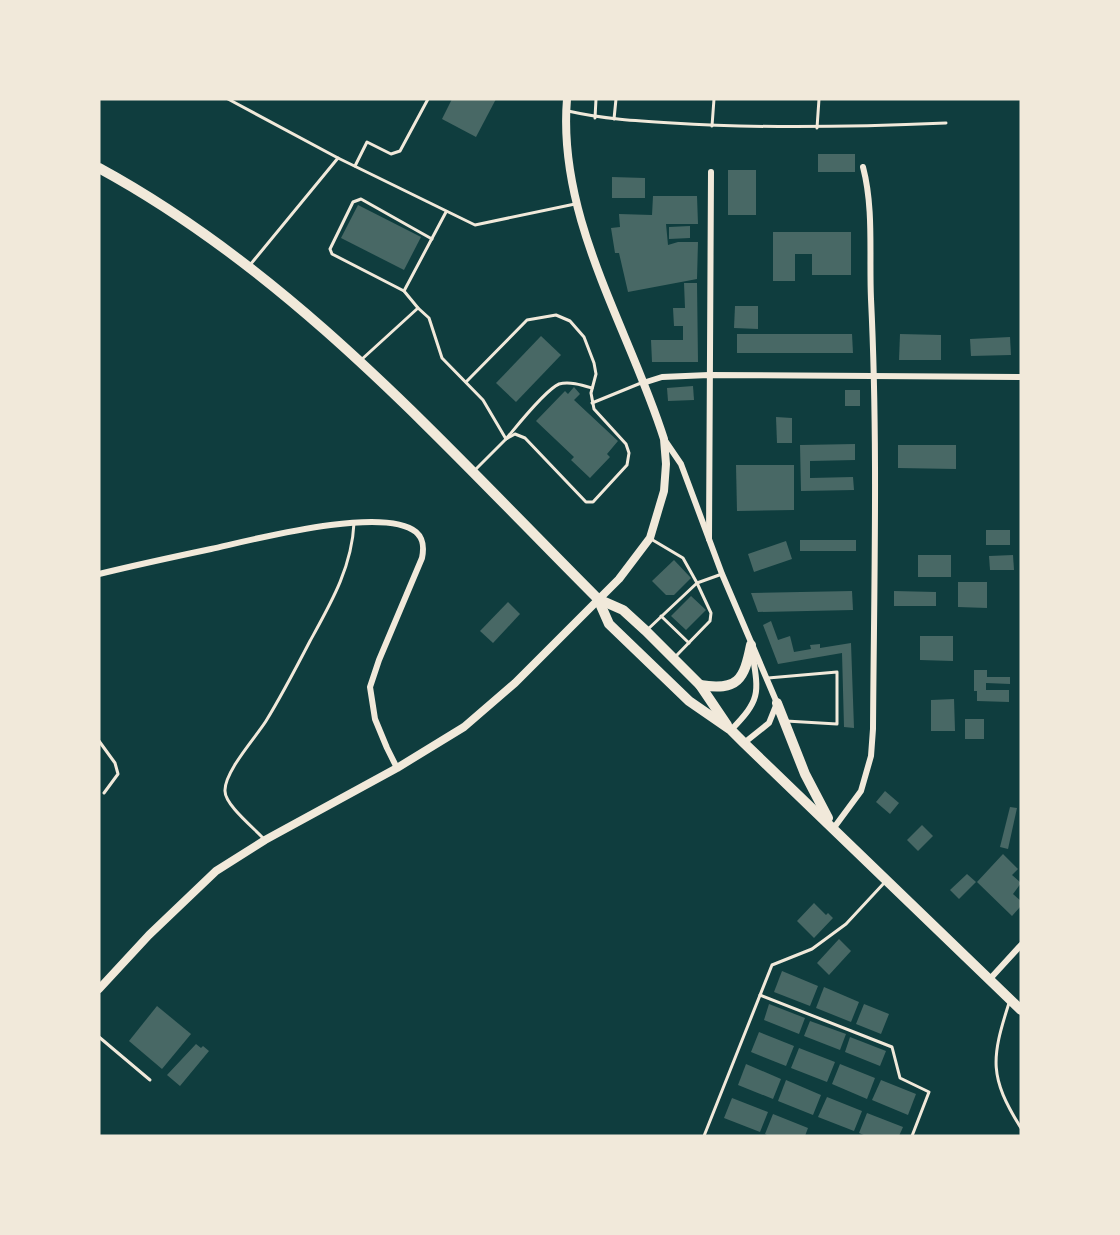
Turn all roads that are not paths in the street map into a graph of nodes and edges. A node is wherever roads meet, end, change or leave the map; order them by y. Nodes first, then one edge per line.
1 (228, 99) edge
2 (428, 99) edge
3 (567, 99) edge
4 (596, 99) edge
5 (616, 99) edge
6 (714, 99) edge
7 (819, 99) edge
8 (566, 110) junction
9 (595, 118) junction
10 (614, 119) junction
11 (946, 123) dead end
12 (712, 126) junction
13 (817, 128) junction
14 (338, 158) junction
15 (356, 166) junction
16 (863, 167) dead end
17 (99, 168) edge
18 (711, 172) dead end
19 (577, 204) junction
20 (446, 212) junction
21 (432, 239) junction
22 (249, 266) junction
23 (405, 291) junction
24 (418, 308) junction
25 (360, 361) junction
26 (709, 375) junction
27 (875, 377) junction
28 (1021, 377) edge
29 (466, 382) junction
30 (643, 383) junction
31 (592, 388) junction
32 (592, 403) junction
33 (506, 439) junction
34 (664, 440) junction
35 (473, 472) junction
36 (354, 523) junction
37 (650, 538) junction
38 (709, 539) junction
39 (99, 574) edge
40 (722, 574) junction
41 (697, 583) junction
42 (598, 599) junction
43 (661, 616) junction
44 (646, 631) junction
45 (689, 643) junction
46 (751, 645) junction
47 (674, 658) junction
48 (768, 678) junction
49 (700, 685) junction
50 (777, 703) junction
51 (784, 721) junction
52 (730, 730) junction
53 (99, 741) edge
54 (744, 743) junction
55 (397, 768) junction
56 (104, 793) dead end
57 (833, 829) junction
58 (266, 840) junction
59 (886, 881) junction
60 (1021, 945) edge
61 (989, 980) junction
62 (99, 989) edge
63 (760, 995) junction
64 (1010, 999) junction
65 (1021, 1010) edge
66 (99, 1036) edge
67 (150, 1080) dead end
68 (1021, 1128) edge
69 (704, 1136) edge
70 (912, 1136) edge

1 - 14 lane
2 - 15 lane
3 - 8 street
4 - 9 lane
5 - 10 lane
6 - 12 lane
7 - 13 lane
8 - 9 lane
8 - 19 street
9 - 10 lane
10 - 12 lane
11 - 13 lane
12 - 13 lane
14 - 15 lane
14 - 22 lane
15 - 20 lane
16 - 27 street
17 - 22 main road
18 - 26 street
19 - 20 lane
19 - 30 street
20 - 21 lane
21 - 23 lane
21 - 23 lane
22 - 25 main road
23 - 24 lane
24 - 25 lane
24 - 29 lane
25 - 35 main road
26 - 27 street
26 - 30 street
26 - 38 street
27 - 28 street
27 - 57 street
29 - 31 lane
29 - 33 lane
30 - 32 lane
30 - 34 street
31 - 32 lane
31 - 33 lane
32 - 33 lane
33 - 35 lane
34 - 37 street
34 - 38 street
35 - 42 main road
36 - 39 street
36 - 55 street
36 - 58 lane
37 - 41 lane
37 - 42 street
38 - 40 street
40 - 41 lane
40 - 46 street
41 - 43 lane
41 - 45 lane
42 - 44 main road
42 - 52 main road
42 - 55 street
43 - 44 lane
43 - 45 lane
44 - 47 main road
45 - 47 lane
46 - 48 street
46 - 49 main road
46 - 52 street
47 - 49 main road
48 - 50 street
48 - 51 lane
49 - 52 main road
50 - 51 main road
50 - 54 street
51 - 57 main road
52 - 54 main road
53 - 56 lane
54 - 57 main road
55 - 58 street
57 - 59 main road
58 - 62 street
59 - 61 main road
59 - 63 lane
60 - 61 street
61 - 64 main road
63 - 69 lane
63 - 70 lane
64 - 65 main road
64 - 68 lane
66 - 67 lane

